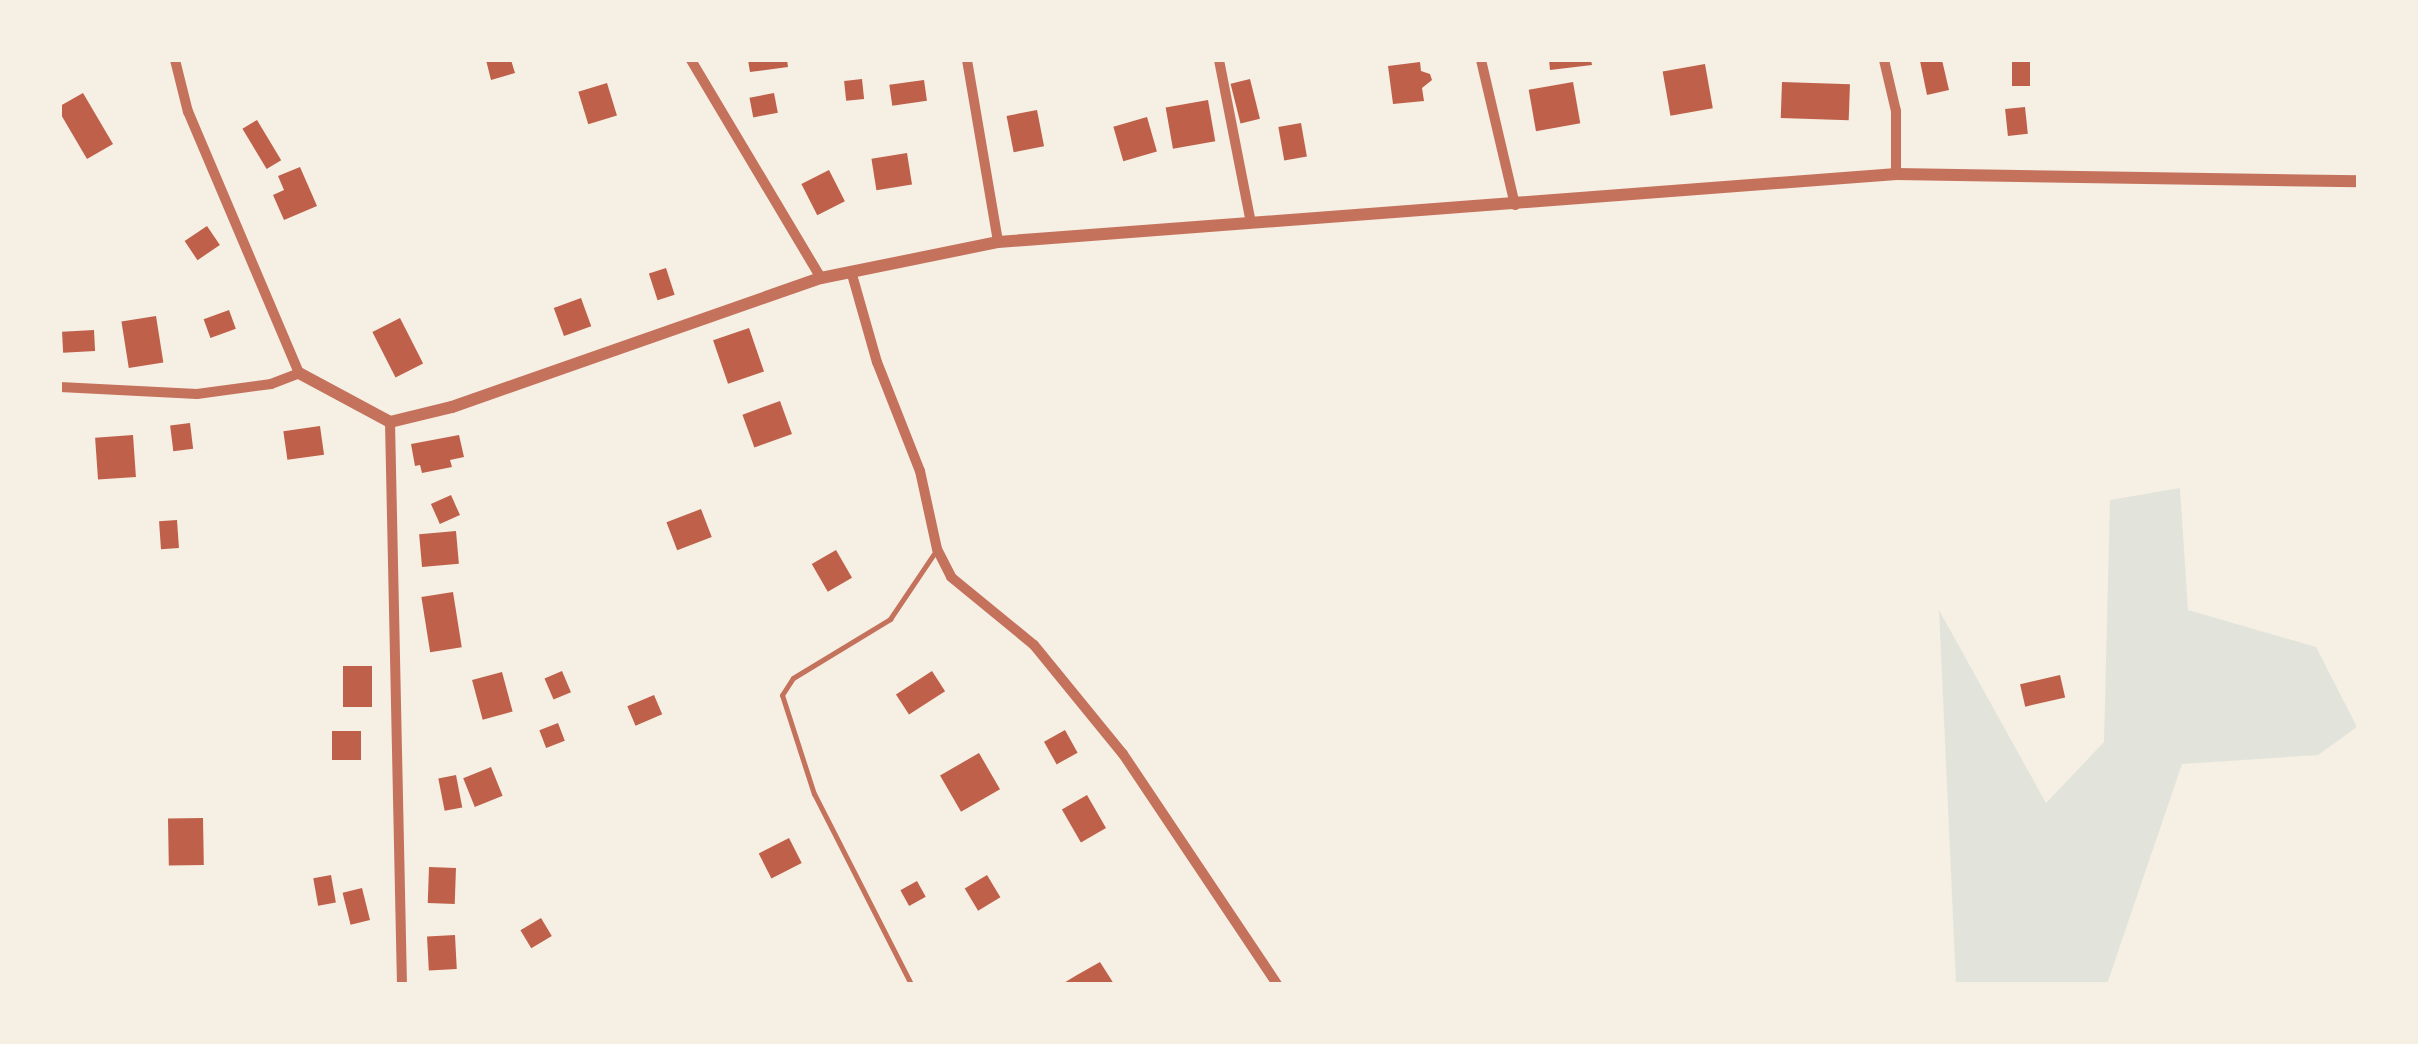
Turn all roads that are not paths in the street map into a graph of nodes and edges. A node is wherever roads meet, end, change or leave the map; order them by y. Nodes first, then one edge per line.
1 (175, 60) edge
2 (691, 60) edge
3 (967, 60) edge
4 (1219, 60) edge
5 (1482, 60) edge
6 (1884, 60) edge
7 (1896, 174) junction
8 (2358, 181) edge
9 (1514, 205) junction
10 (1250, 223) junction
11 (998, 242) junction
12 (851, 271) junction
13 (822, 278) junction
14 (299, 373) junction
15 (60, 386) edge
16 (390, 422) junction
17 (936, 549) junction
18 (402, 984) edge
19 (911, 984) edge
20 (1278, 984) edge

1 - 14 street
2 - 13 street
3 - 11 street
4 - 10 street
5 - 9 street
6 - 7 street
7 - 8 street
7 - 9 street
9 - 10 street
10 - 11 street
11 - 12 street
12 - 13 street
12 - 17 street
13 - 16 street
14 - 15 street
14 - 16 street
16 - 18 street
17 - 19 lane
17 - 20 street

